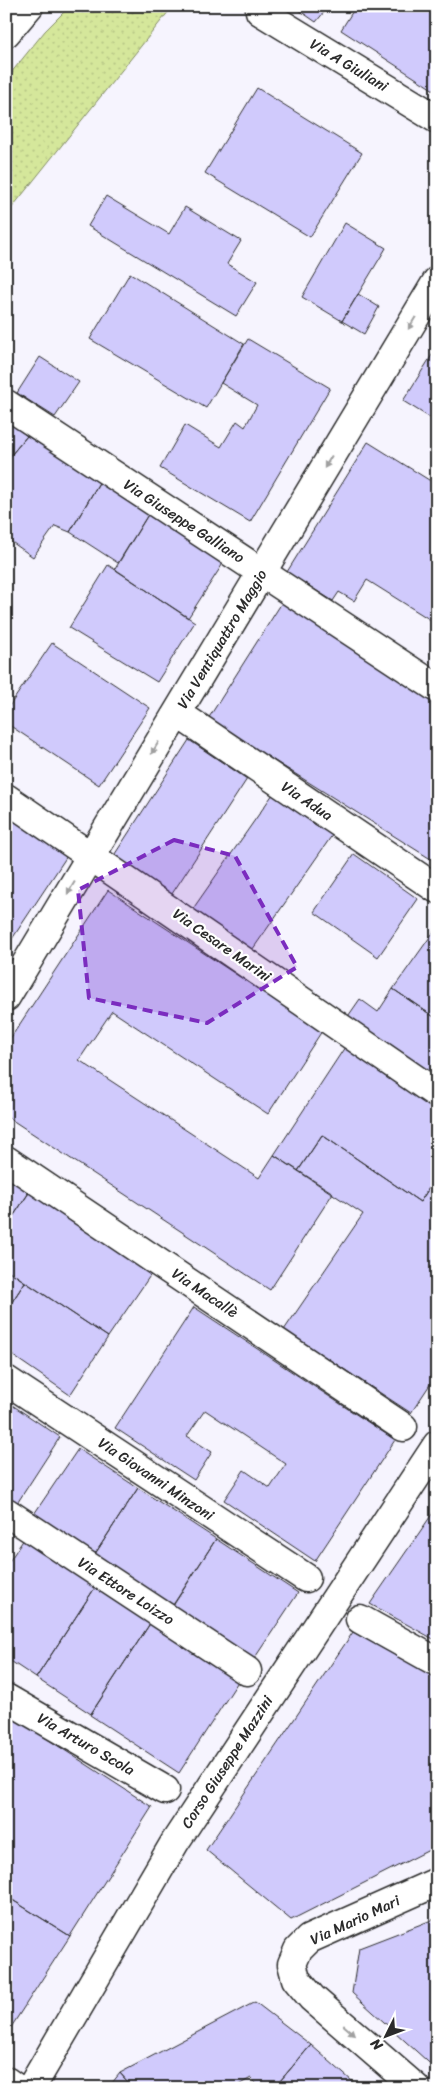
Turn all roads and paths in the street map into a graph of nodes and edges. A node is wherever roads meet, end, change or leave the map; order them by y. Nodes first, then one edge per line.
1 (29, 6) edge
2 (260, 11) dead end
3 (6, 33) edge
4 (437, 119) edge
5 (437, 281) edge
6 (6, 404) edge
7 (262, 572) junction
8 (437, 688) edge
9 (176, 713) junction
10 (6, 798) edge
11 (90, 855) junction
12 (437, 889) edge
13 (8, 987) edge
14 (437, 1094) edge
15 (6, 1160) edge
16 (6, 1380) edge
17 (403, 1426) dead end
18 (437, 1445) edge
19 (6, 1512) edge
20 (306, 1578) dead end
21 (360, 1619) dead end
22 (437, 1662) edge
23 (247, 1671) dead end
24 (6, 1698) edge
25 (165, 1790) dead end
26 (437, 1882) edge
27 (6, 2081) edge
28 (16, 2088) edge
29 (30, 2088) edge
30 (416, 2088) edge

1 - 3 street
2 - 4 street, Via A Giuliani
5 -> 7 street, Via Ventiquattro Maggio
6 - 7 street, Via Giuseppe Galliano
7 - 8 street, Via Giuseppe Galliano
7 - 9 street, Via Ventiquattro Maggio
9 -> 11 street, Via Ventiquattro Maggio
9 - 12 street, Via Adua
10 - 11 street, Via Cesare Marini
11 -> 13 street, Via Ventiquattro Maggio
11 - 14 street, Via Cesare Marini
15 - 17 street, Via Macallè
16 - 20 street, Via Giovanni Minzoni
18 - 29 street, Corso Giuseppe Mazzini
19 - 23 street, Via Ettore Loizzo
21 - 22 street
24 - 25 street, Via Arturo Scola
26 -> 30 street, Via Mario Mari
27 - 28 street

